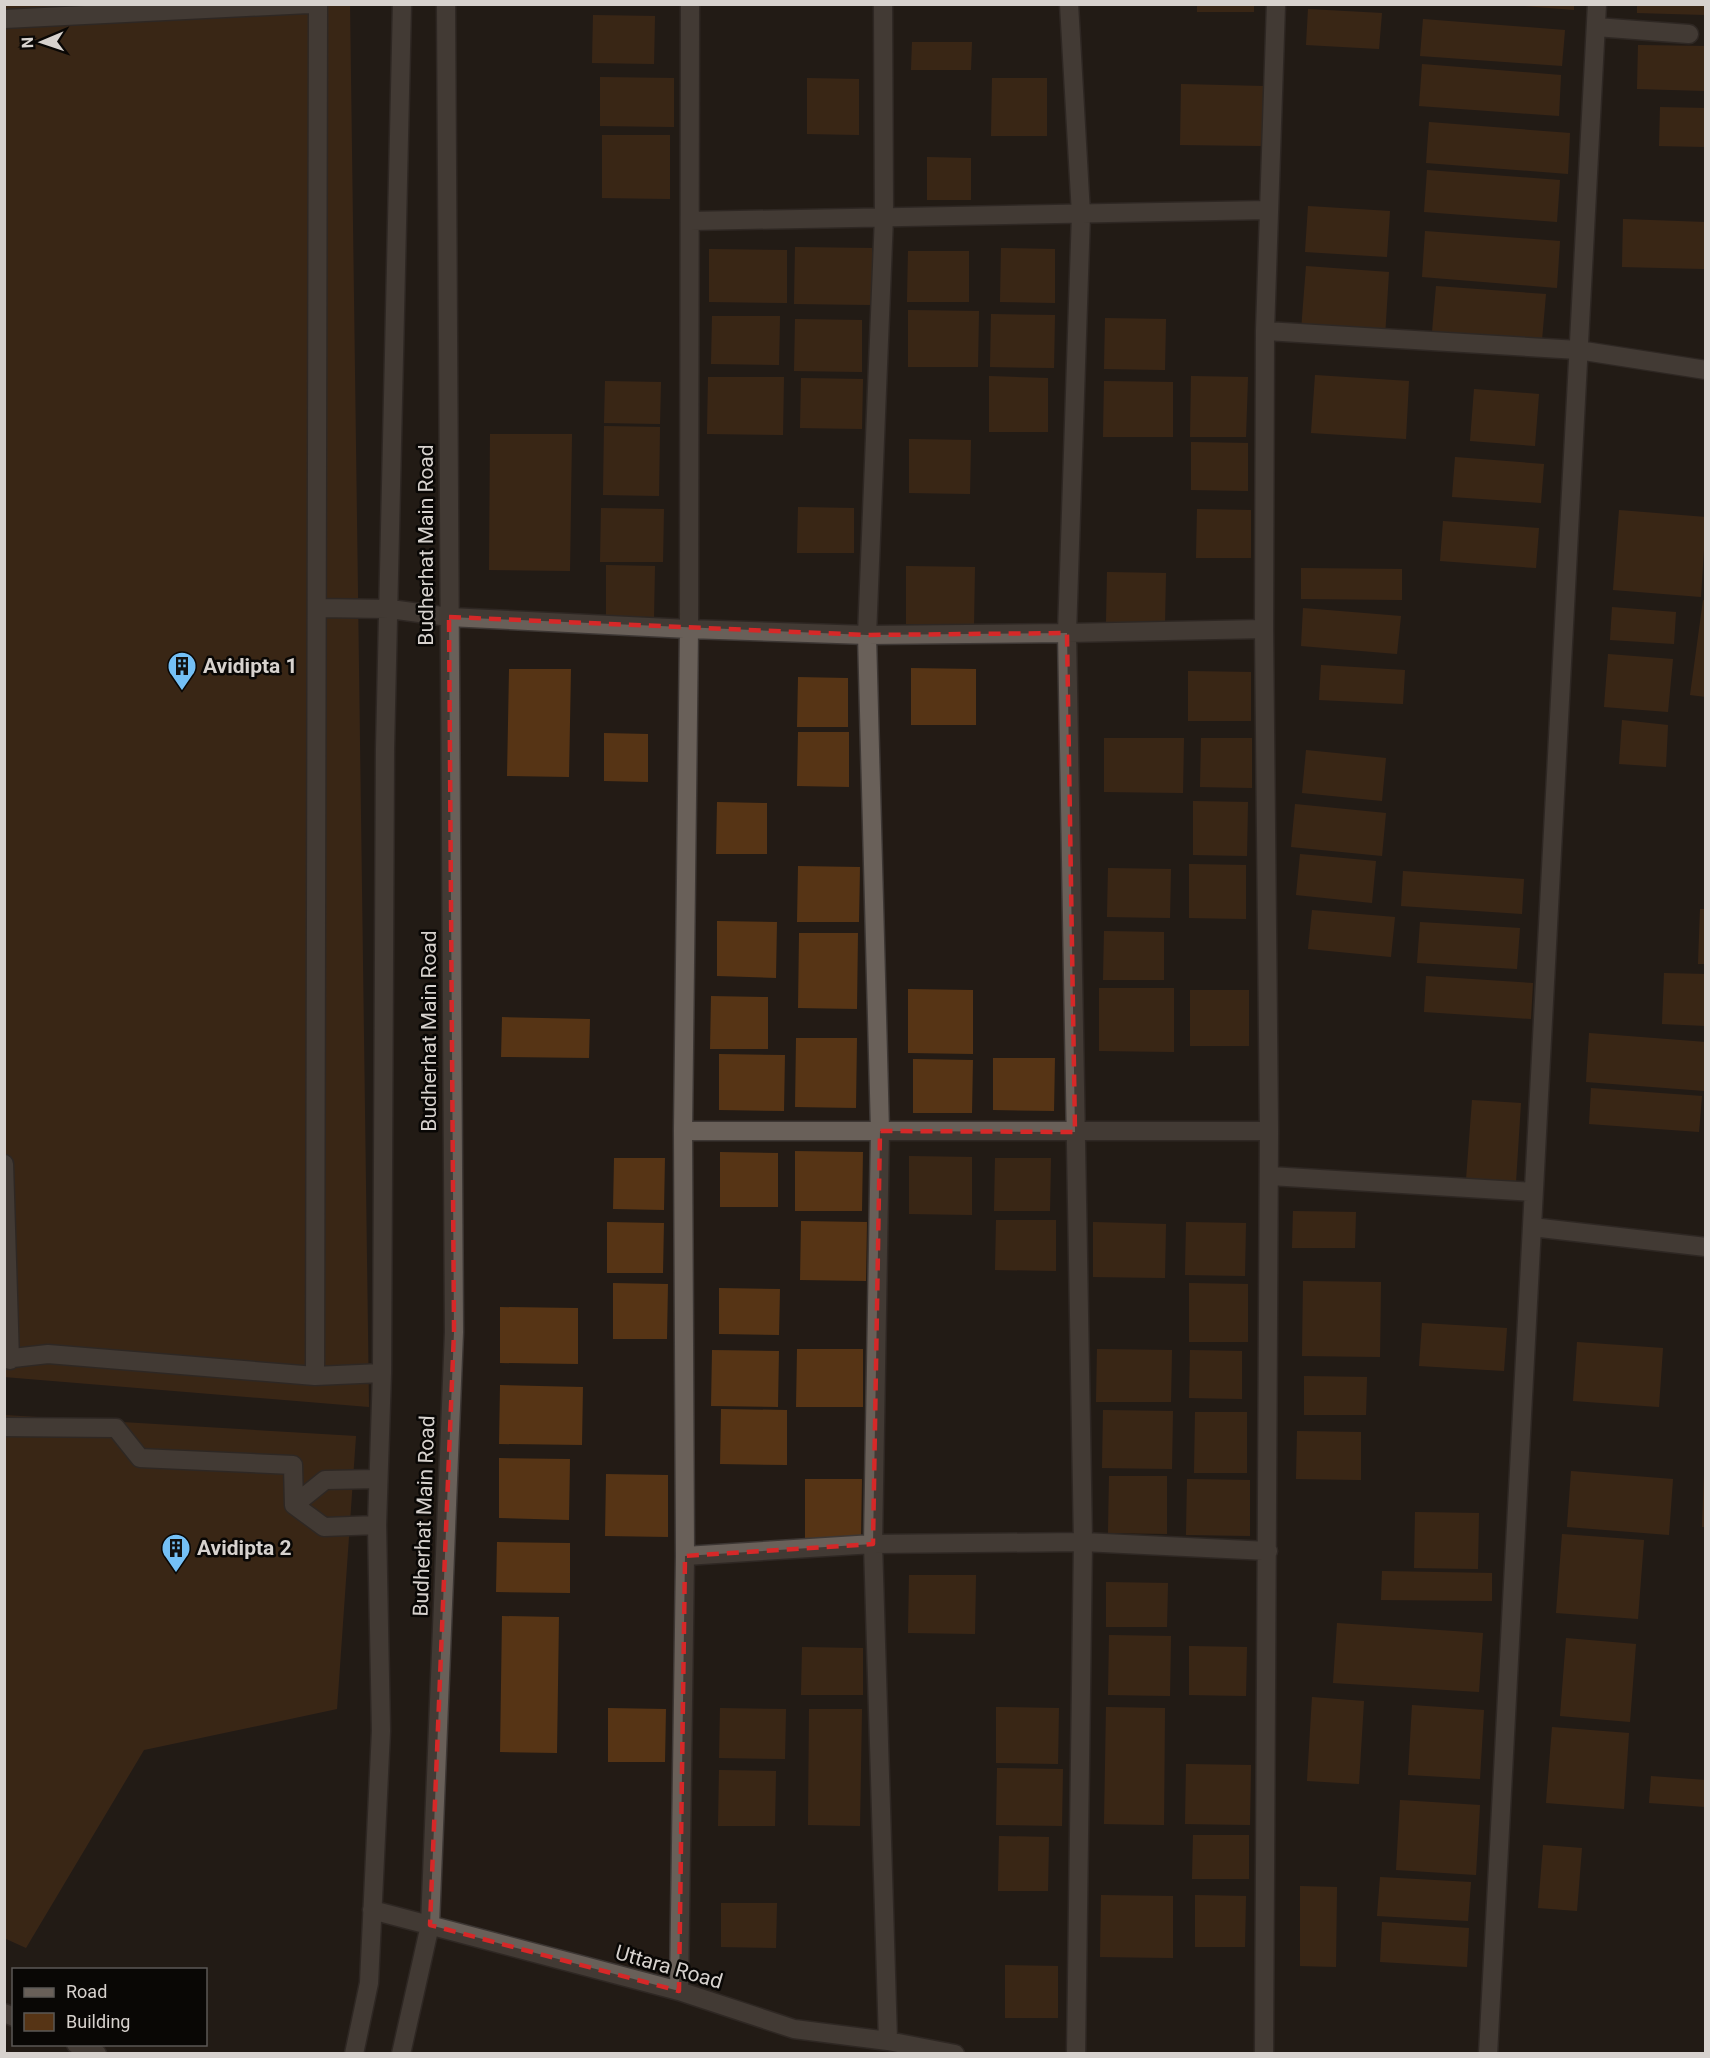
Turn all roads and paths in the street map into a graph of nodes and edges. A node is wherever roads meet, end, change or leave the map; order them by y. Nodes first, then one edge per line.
1 (309, 4) edge
2 (318, 4) edge
3 (402, 4) edge
4 (446, 4) edge
5 (690, 4) edge
6 (883, 4) edge
7 (1070, 4) edge
8 (1276, 4) edge
9 (1597, 4) edge
10 (4, 19) edge
11 (1596, 27) junction
12 (1689, 34) dead end
13 (1268, 210) junction
14 (1081, 214) junction
15 (884, 218) junction
16 (690, 221) junction
17 (1265, 331) junction
18 (1578, 350) junction
19 (1706, 370) edge
20 (318, 608) junction
21 (390, 609) junction
22 (449, 617) junction
23 (689, 629) junction
24 (1264, 629) junction
25 (1067, 633) junction
26 (867, 635) junction
27 (683, 1131) junction
28 (880, 1131) junction
29 (1269, 1131) junction
30 (1075, 1132) junction
31 (4, 1164) edge
32 (1269, 1176) junction
33 (1533, 1192) junction
34 (1532, 1227) junction
35 (1706, 1247) edge
36 (7, 1360) edge
37 (382, 1372) junction
38 (315, 1376) junction
39 (4, 1427) edge
40 (377, 1479) junction
41 (294, 1505) junction
42 (377, 1525) junction
43 (1083, 1542) junction
44 (873, 1544) junction
45 (1268, 1551) junction
46 (685, 1556) junction
47 (372, 1910) junction
48 (430, 1925) junction
49 (679, 1991) junction
50 (888, 2041) junction
51 (80, 2046) edge
52 (97, 2054) edge
53 (354, 2054) edge
54 (401, 2054) edge
55 (955, 2054) edge
56 (1076, 2054) edge
57 (1264, 2054) edge
58 (1488, 2054) edge

1 - 10 street
2 - 20 street
3 - 21 street, Budherhat Main Road
4 - 22 street, Budherhat Main Road
5 - 16 street
6 - 15 street
7 - 14 street
8 - 13 street
9 - 11 street
11 - 12 street
11 - 18 street
13 - 14 street
13 - 17 street
14 - 15 street
14 - 25 street
15 - 16 street
15 - 26 street
16 - 23 street
17 - 18 street
17 - 24 street
18 - 19 street
18 - 33 street
20 - 21 street
20 - 38 street
21 - 22 street
21 - 37 street, Budherhat Main Road
22 - 23 street
22 - 48 street, Budherhat Main Road
23 - 26 street
23 - 27 street
24 - 25 street
24 - 29 street
25 - 26 street
25 - 30 street
26 - 28 street
27 - 28 street
27 - 46 street
28 - 30 street
28 - 44 street
29 - 30 street
29 - 32 street
30 - 43 street
31 - 36 street
32 - 33 street
32 - 45 street
33 - 34 street
34 - 35 street
34 - 58 street
36 - 38 street
37 - 38 street
37 - 40 street, Budherhat Main Road
39 - 41 street
40 - 41 street
40 - 42 street, Budherhat Main Road
41 - 42 street
42 - 47 street, Budherhat Main Road
43 - 44 street
43 - 45 street
43 - 56 street
44 - 46 street
44 - 50 street
45 - 57 street
46 - 49 street
47 - 48 street, Uttara Road
47 - 53 street, Budherhat Main Road
48 - 49 street, Uttara Road
48 - 54 street, Budherhat Main Road
49 - 50 street, Uttara Road
50 - 55 street, Uttara Road
51 - 52 street

